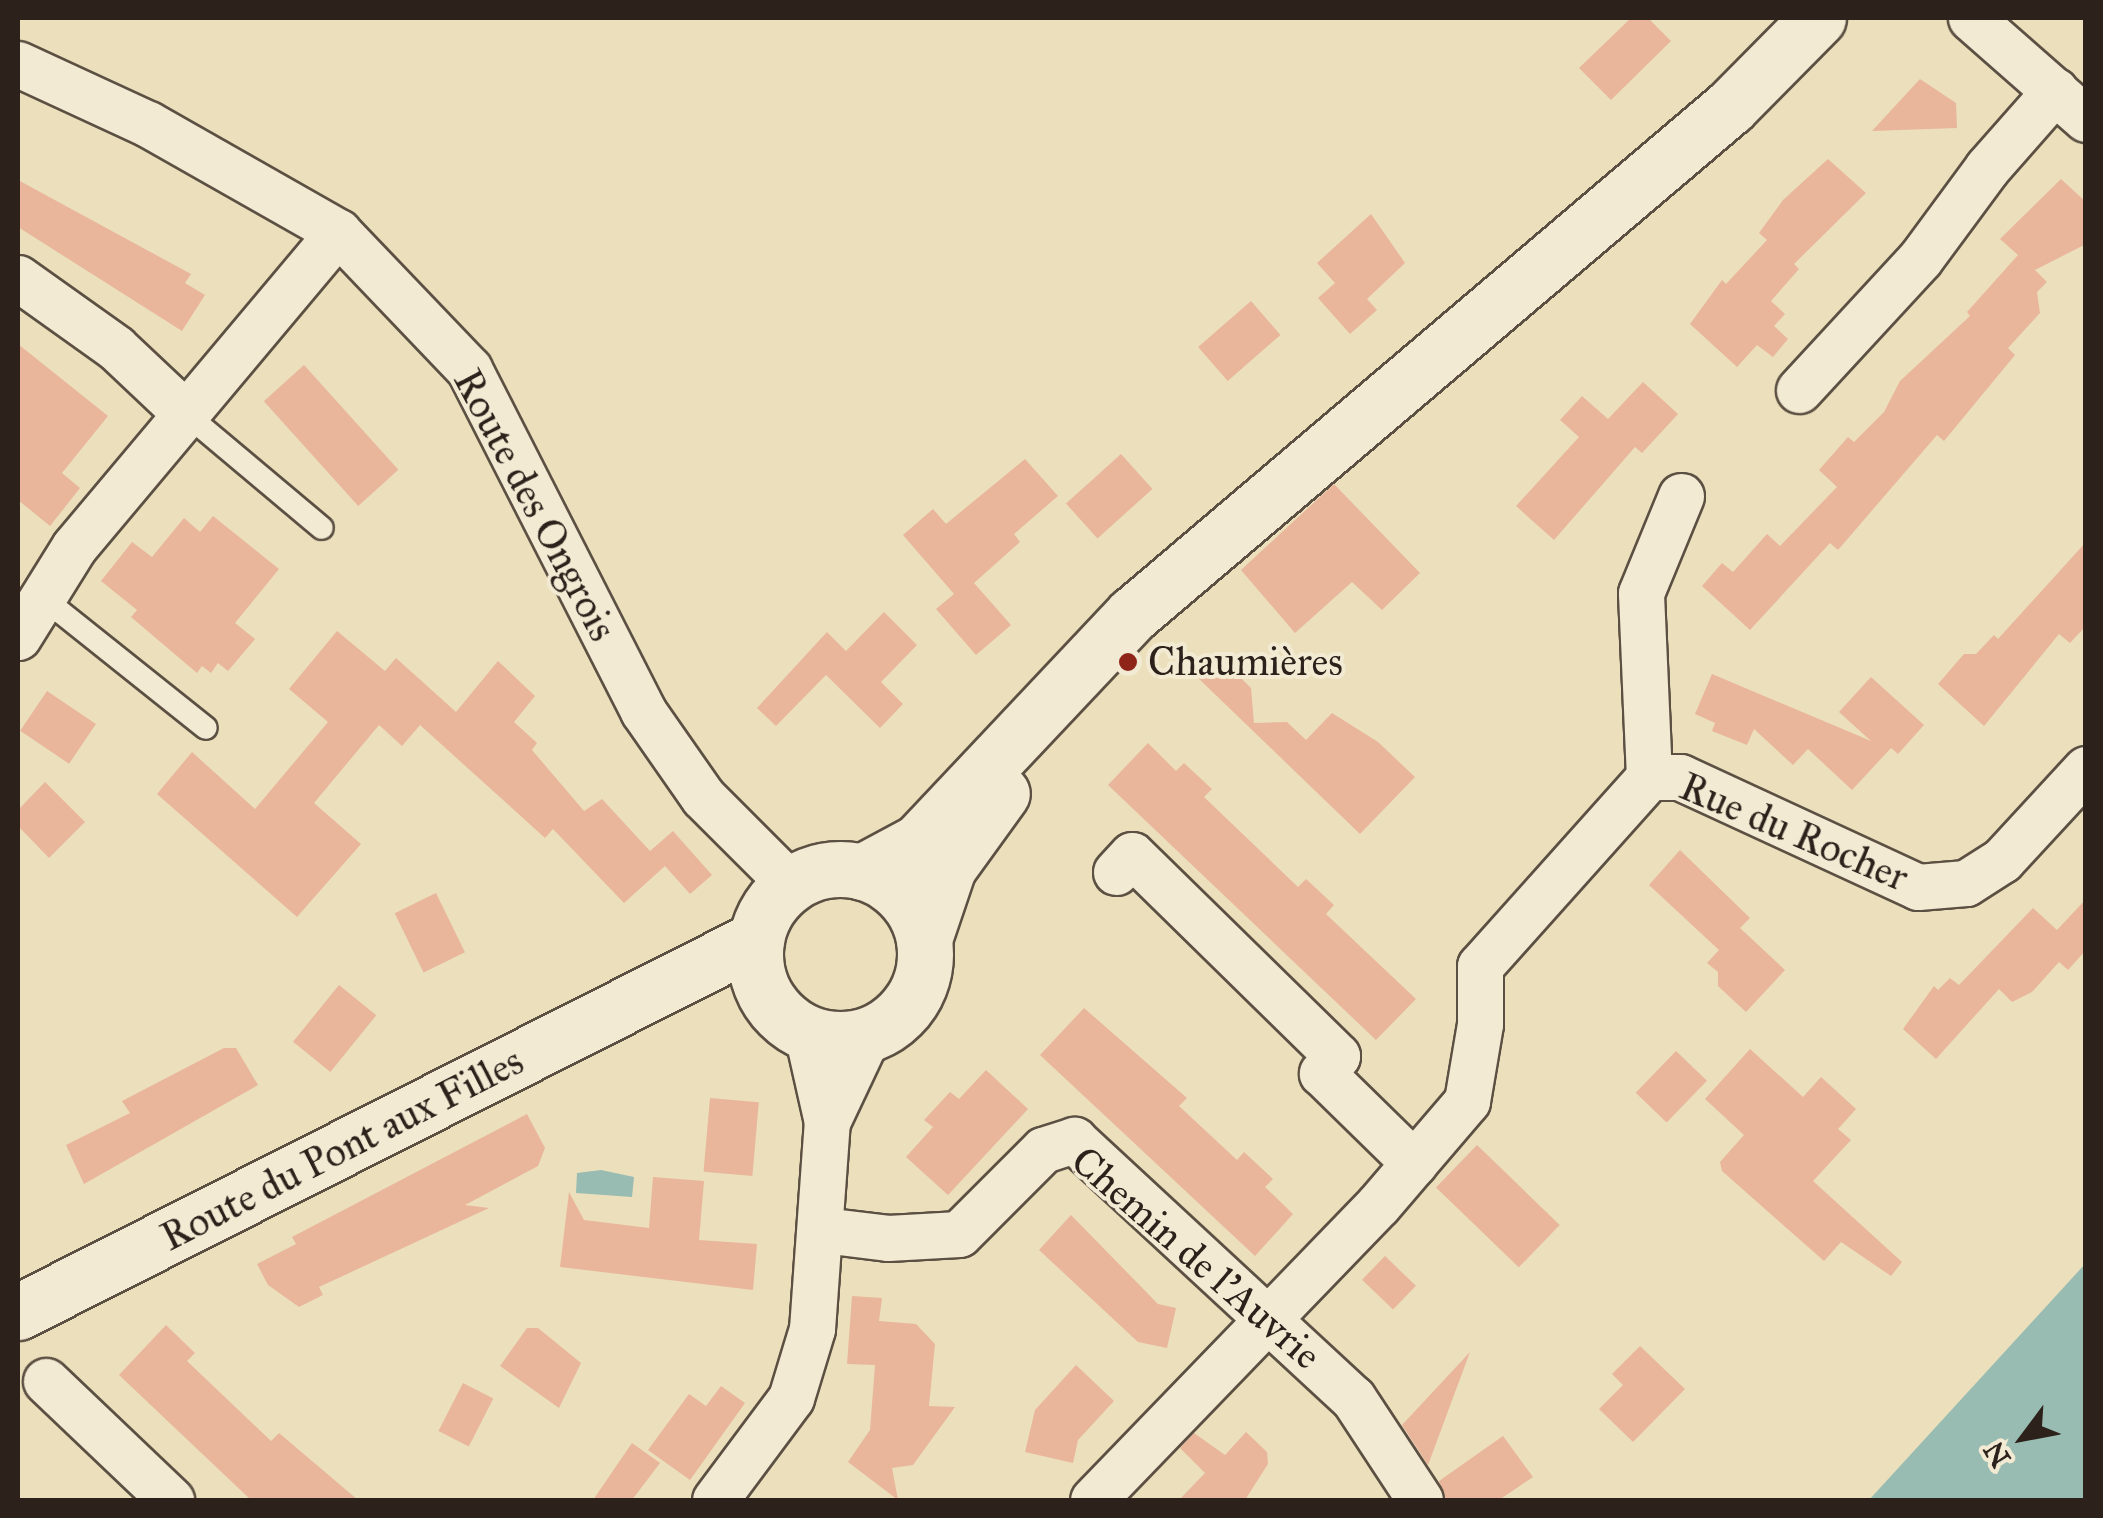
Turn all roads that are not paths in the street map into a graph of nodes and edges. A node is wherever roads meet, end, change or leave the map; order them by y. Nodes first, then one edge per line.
1 (1818, 18) edge
2 (1971, 18) edge
3 (18, 64) edge
4 (2070, 105) edge
5 (338, 232) junction
6 (18, 278) edge
7 (1799, 390) dead end
8 (186, 414) junction
9 (1681, 496) dead end
10 (322, 528) dead end
11 (43, 598) junction
12 (18, 638) edge
13 (1086, 661) junction
14 (206, 728) dead end
15 (2086, 768) edge
16 (1649, 778) junction
17 (862, 872) junction
18 (1116, 872) dead end
19 (790, 885) junction
20 (924, 938) junction
21 (756, 939) junction
22 (667, 988) junction
23 (766, 996) junction
24 (807, 1033) junction
25 (868, 1035) junction
26 (828, 1122) junction
27 (1414, 1163) junction
28 (823, 1230) junction
29 (18, 1312) edge
30 (1268, 1318) junction
31 (46, 1381) dead end
32 (171, 1500) edge
33 (715, 1500) edge
34 (1093, 1500) edge
35 (1420, 1500) edge

1 - 13 street
2 - 4 street
3 - 5 street, Route des Ongrois
4 - 7 street
5 - 8 street
5 - 19 street, Route des Ongrois
6 - 8 street
8 - 10 lane
8 - 11 street
9 - 16 street
11 - 12 street
11 - 14 lane
13 - 17 street
13 - 20 street
15 - 16 street, Rue du Rocher
16 - 27 street, Rue du Rocher
17 - 19 street
17 - 20 street
18 - 27 street
19 - 21 street
20 - 25 street
21 - 22 street, Route du Pont aux Filles
21 - 23 street
22 - 23 street, Route du Pont aux Filles
22 - 29 street, Route du Pont aux Filles
23 - 24 street
24 - 25 street
24 - 26 street
25 - 26 street
26 - 28 street
27 - 30 street
28 - 30 street, Chemin de l'Auvrie
28 - 33 street
30 - 34 street
30 - 35 street, Chemin de l'Auvrie
31 - 32 street

